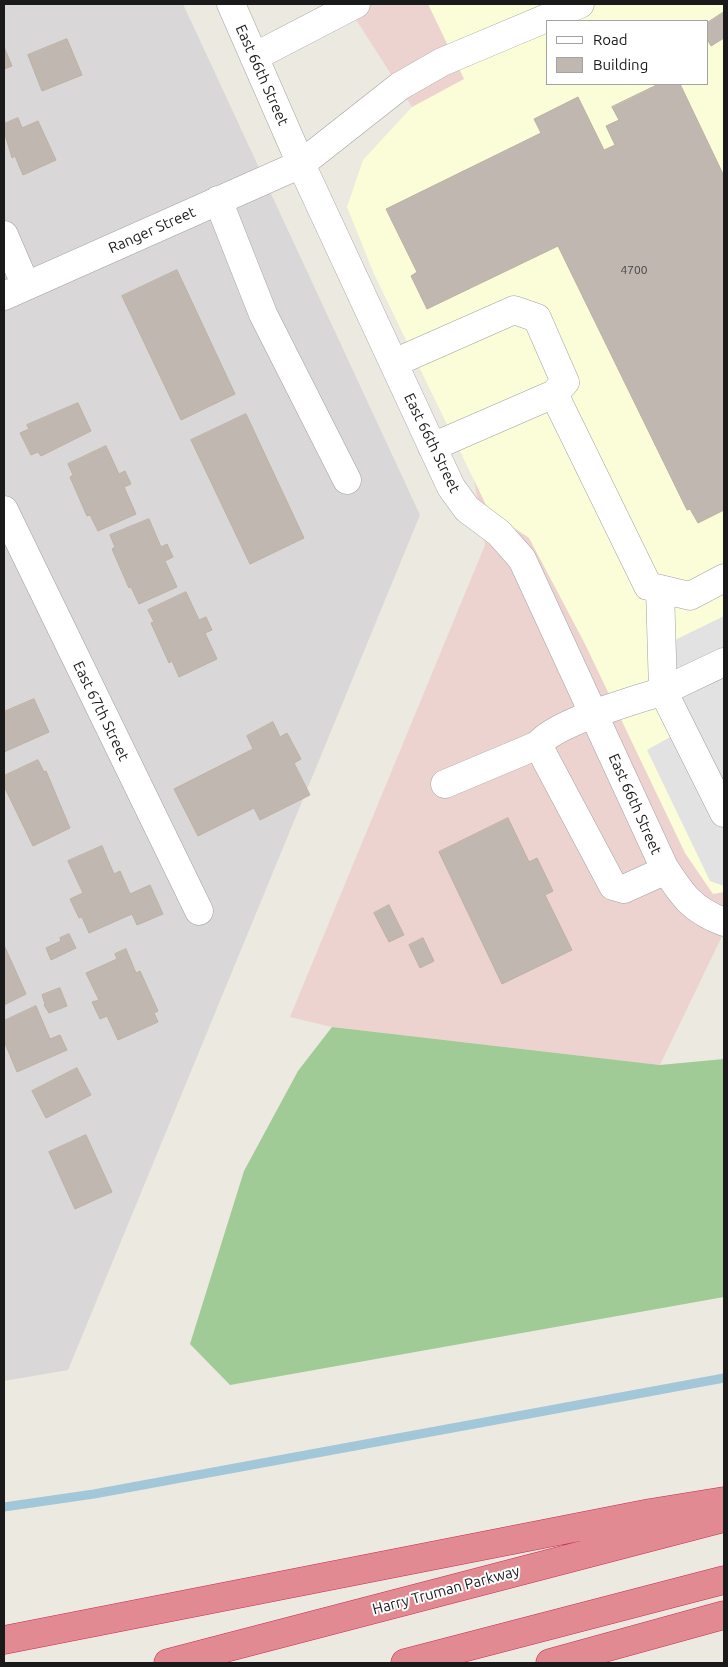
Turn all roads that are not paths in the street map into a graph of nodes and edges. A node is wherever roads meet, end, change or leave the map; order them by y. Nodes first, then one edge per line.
1 (231, 4) edge
2 (356, 4) edge
3 (580, 4) edge
4 (254, 57) junction
5 (301, 164) junction
6 (218, 200) junction
7 (4, 235) edge
8 (15, 291) edge
9 (394, 364) junction
10 (554, 394) junction
11 (432, 447) junction
12 (347, 480) dead end
13 (4, 510) edge
14 (724, 578) edge
15 (660, 589) junction
16 (724, 662) edge
17 (663, 691) junction
18 (594, 714) junction
19 (538, 745) junction
20 (445, 784) dead end
21 (724, 813) edge
22 (666, 870) junction
23 (199, 911) dead end
24 (724, 922) edge
25 (724, 1501) edge
26 (724, 1518) edge
27 (724, 1580) edge
28 (724, 1615) edge
29 (4, 1640) edge
30 (168, 1663) edge
31 (405, 1663) edge
32 (550, 1663) edge

1 - 4 street, East 66th Street
2 - 4 street
3 - 5 street, Ranger Street
4 - 5 street, East 66th Street
5 - 6 street, Ranger Street
5 - 9 street, East 66th Street
6 - 8 street, Ranger Street
6 - 12 street
7 - 8 street
9 - 10 street
9 - 11 street, East 66th Street
10 - 11 street
10 - 15 street
11 - 18 street, East 66th Street
13 - 23 street, East 67th Street
14 - 15 street
15 - 17 street
16 - 17 street
17 - 18 street
17 - 21 street
18 - 19 street
18 - 22 street, East 66th Street
19 - 20 street
19 - 22 street
22 - 24 street, East 66th Street
25 - 29 highway
26 - 30 highway, Harry Truman Parkway
27 - 31 highway
28 - 32 highway

